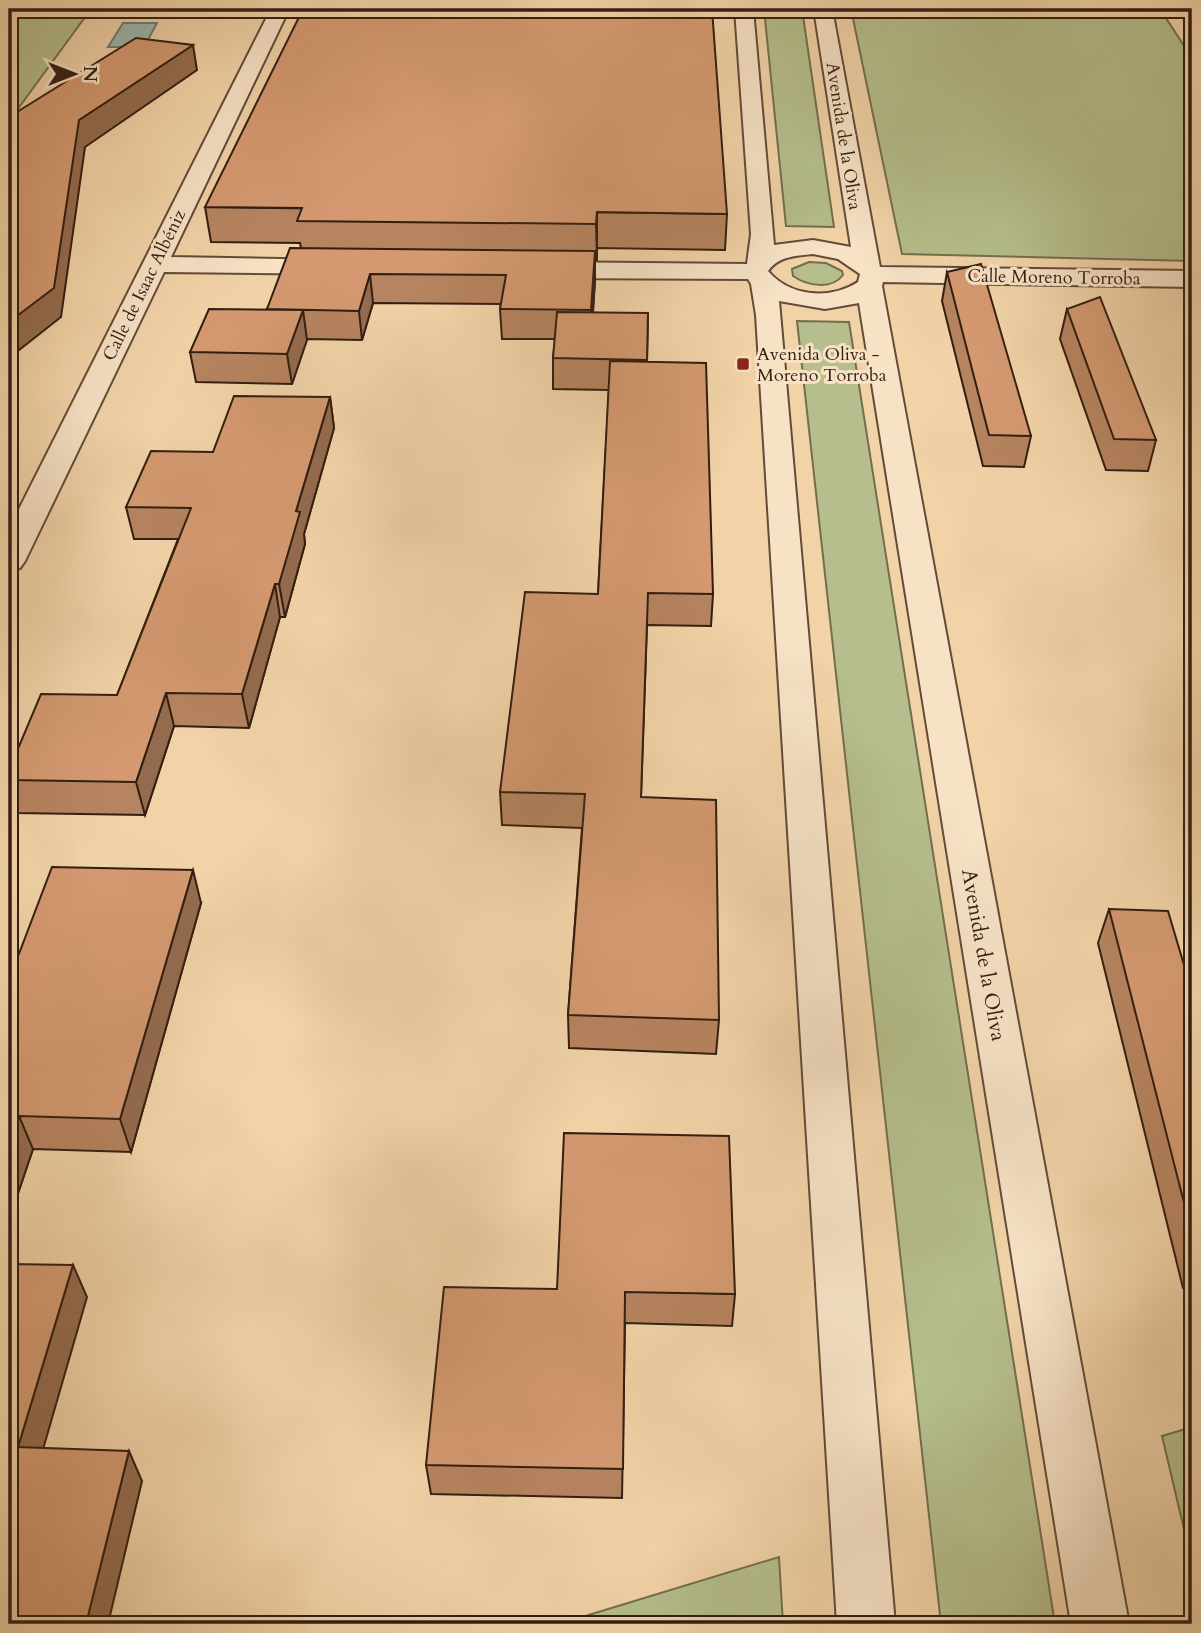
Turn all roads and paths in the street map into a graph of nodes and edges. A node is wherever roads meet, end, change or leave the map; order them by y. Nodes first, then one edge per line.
1 (280, 9) edge
2 (744, 9) edge
3 (823, 9) edge
4 (154, 264) junction
5 (363, 267) edge
6 (517, 270) edge
7 (760, 272) junction
8 (870, 274) junction
9 (1192, 279) edge
10 (9, 561) edge
11 (866, 1624) edge
12 (1100, 1624) edge

1 - 4 street, Calle de Isaac Albéniz
2 - 7 street
3 - 8 street, Avenida de la Oliva
4 - 5 street
4 - 10 street, Calle de Isaac Albéniz
6 - 7 street
7 - 8 street
7 - 8 street
7 - 11 street
8 - 9 street, Calle Moreno Torroba
8 - 12 street, Avenida de la Oliva

